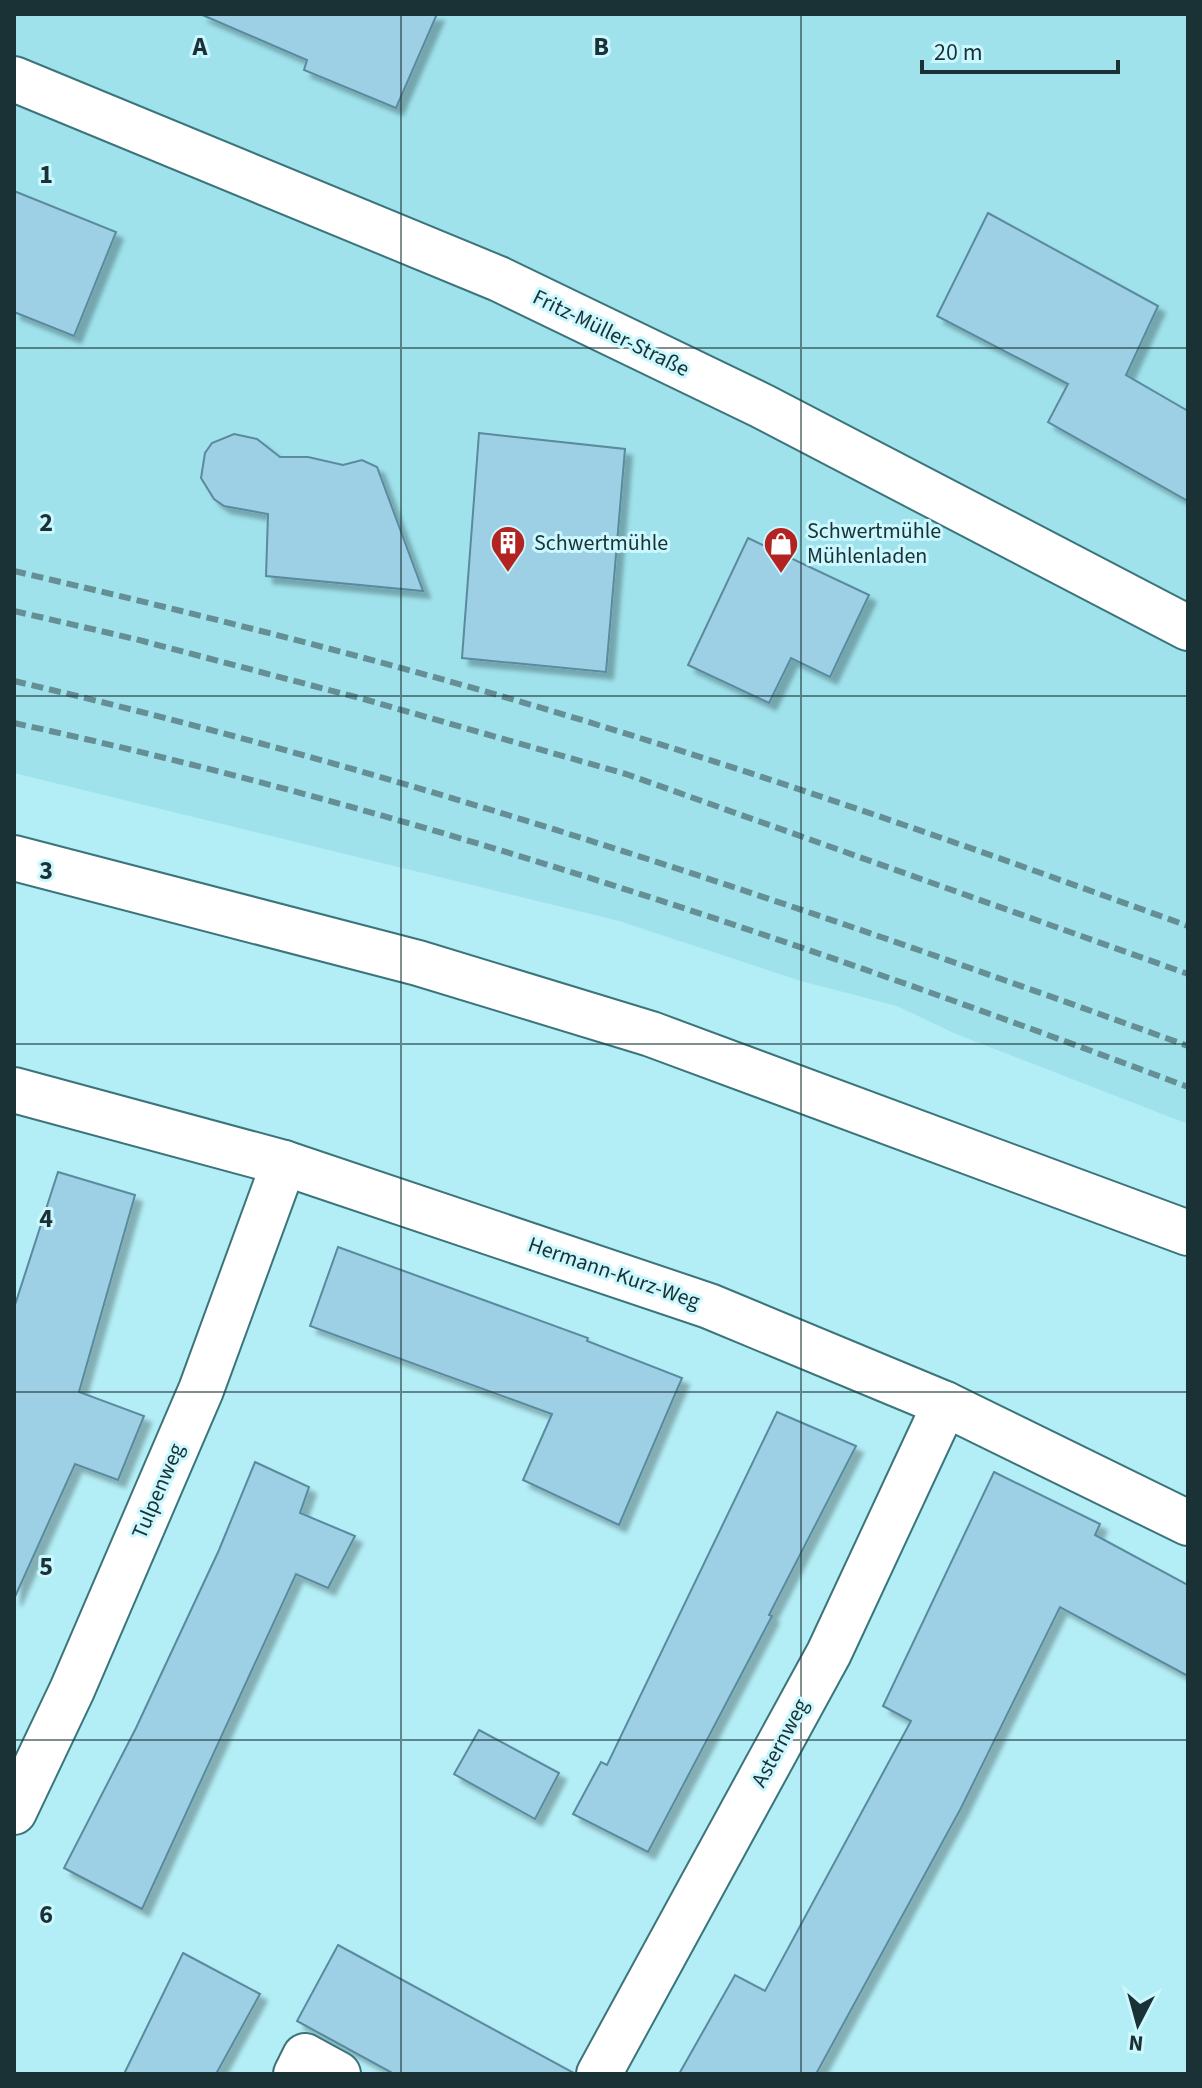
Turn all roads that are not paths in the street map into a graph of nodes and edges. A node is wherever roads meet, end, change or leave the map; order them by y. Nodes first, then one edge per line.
1 (14, 79) edge
2 (1188, 628) edge
3 (14, 858) edge
4 (14, 1090) edge
5 (284, 1163) junction
6 (1188, 1233) edge
7 (945, 1404) junction
8 (1188, 1523) edge
9 (14, 1812) edge
10 (296, 2074) edge
11 (338, 2074) edge
12 (599, 2074) edge

1 - 2 street, Fritz-Müller-Straße
3 - 6 street
4 - 5 street, Hermann-Kurz-Weg
5 - 7 street, Hermann-Kurz-Weg
5 - 9 street, Tulpenweg
7 - 8 street, Hermann-Kurz-Weg
7 - 12 street, Asternweg
10 - 11 street

